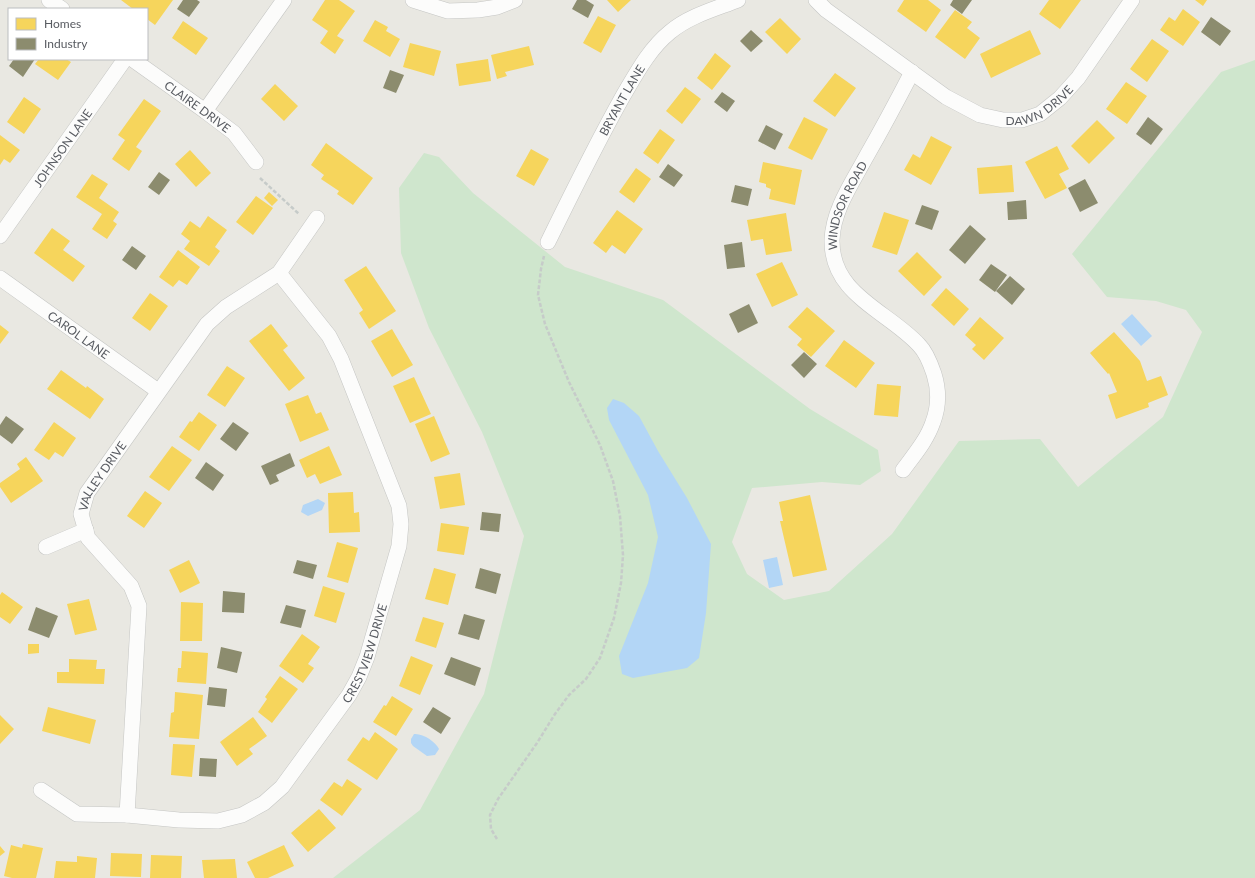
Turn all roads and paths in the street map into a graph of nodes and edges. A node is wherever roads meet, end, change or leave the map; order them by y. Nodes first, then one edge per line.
1 (49, 0) edge
2 (284, 0) edge
3 (413, 0) edge
4 (515, 0) edge
5 (738, 0) edge
6 (816, 0) edge
7 (1132, 0) edge
8 (61, 8) edge
9 (124, 60) edge
10 (133, 60) edge
11 (912, 72) junction
12 (205, 111) junction
13 (255, 168) joint
14 (299, 214) dead end
15 (317, 218) dead end
16 (0, 236) edge
17 (548, 242) joint
18 (279, 273) junction
19 (0, 278) edge
20 (158, 391) junction
21 (903, 470) dead end
22 (86, 530) junction
23 (46, 547) dead end
24 (41, 790) dead end
25 (127, 815) junction
26 (497, 839) dead end

1 - 8 street
2 - 12 street
3 - 4 street
5 - 17 street, BRYANT LANE
6 - 11 street
7 - 11 street, DAWN DRIVE
9 - 16 street, JOHNSON LANE
10 - 12 street, CLAIRE DRIVE
11 - 21 street, WINDSOR ROAD
12 - 13 street, CLAIRE DRIVE
13 - 14 path
15 - 18 street, VALLEY DRIVE
17 - 26 path
18 - 20 street, VALLEY DRIVE
18 - 25 street, CRESTVIEW DRIVE
19 - 20 street, CAROL LANE
20 - 22 street, VALLEY DRIVE
22 - 23 street
22 - 25 street, VALLEY DRIVE
24 - 25 street, CRESTVIEW DRIVE

